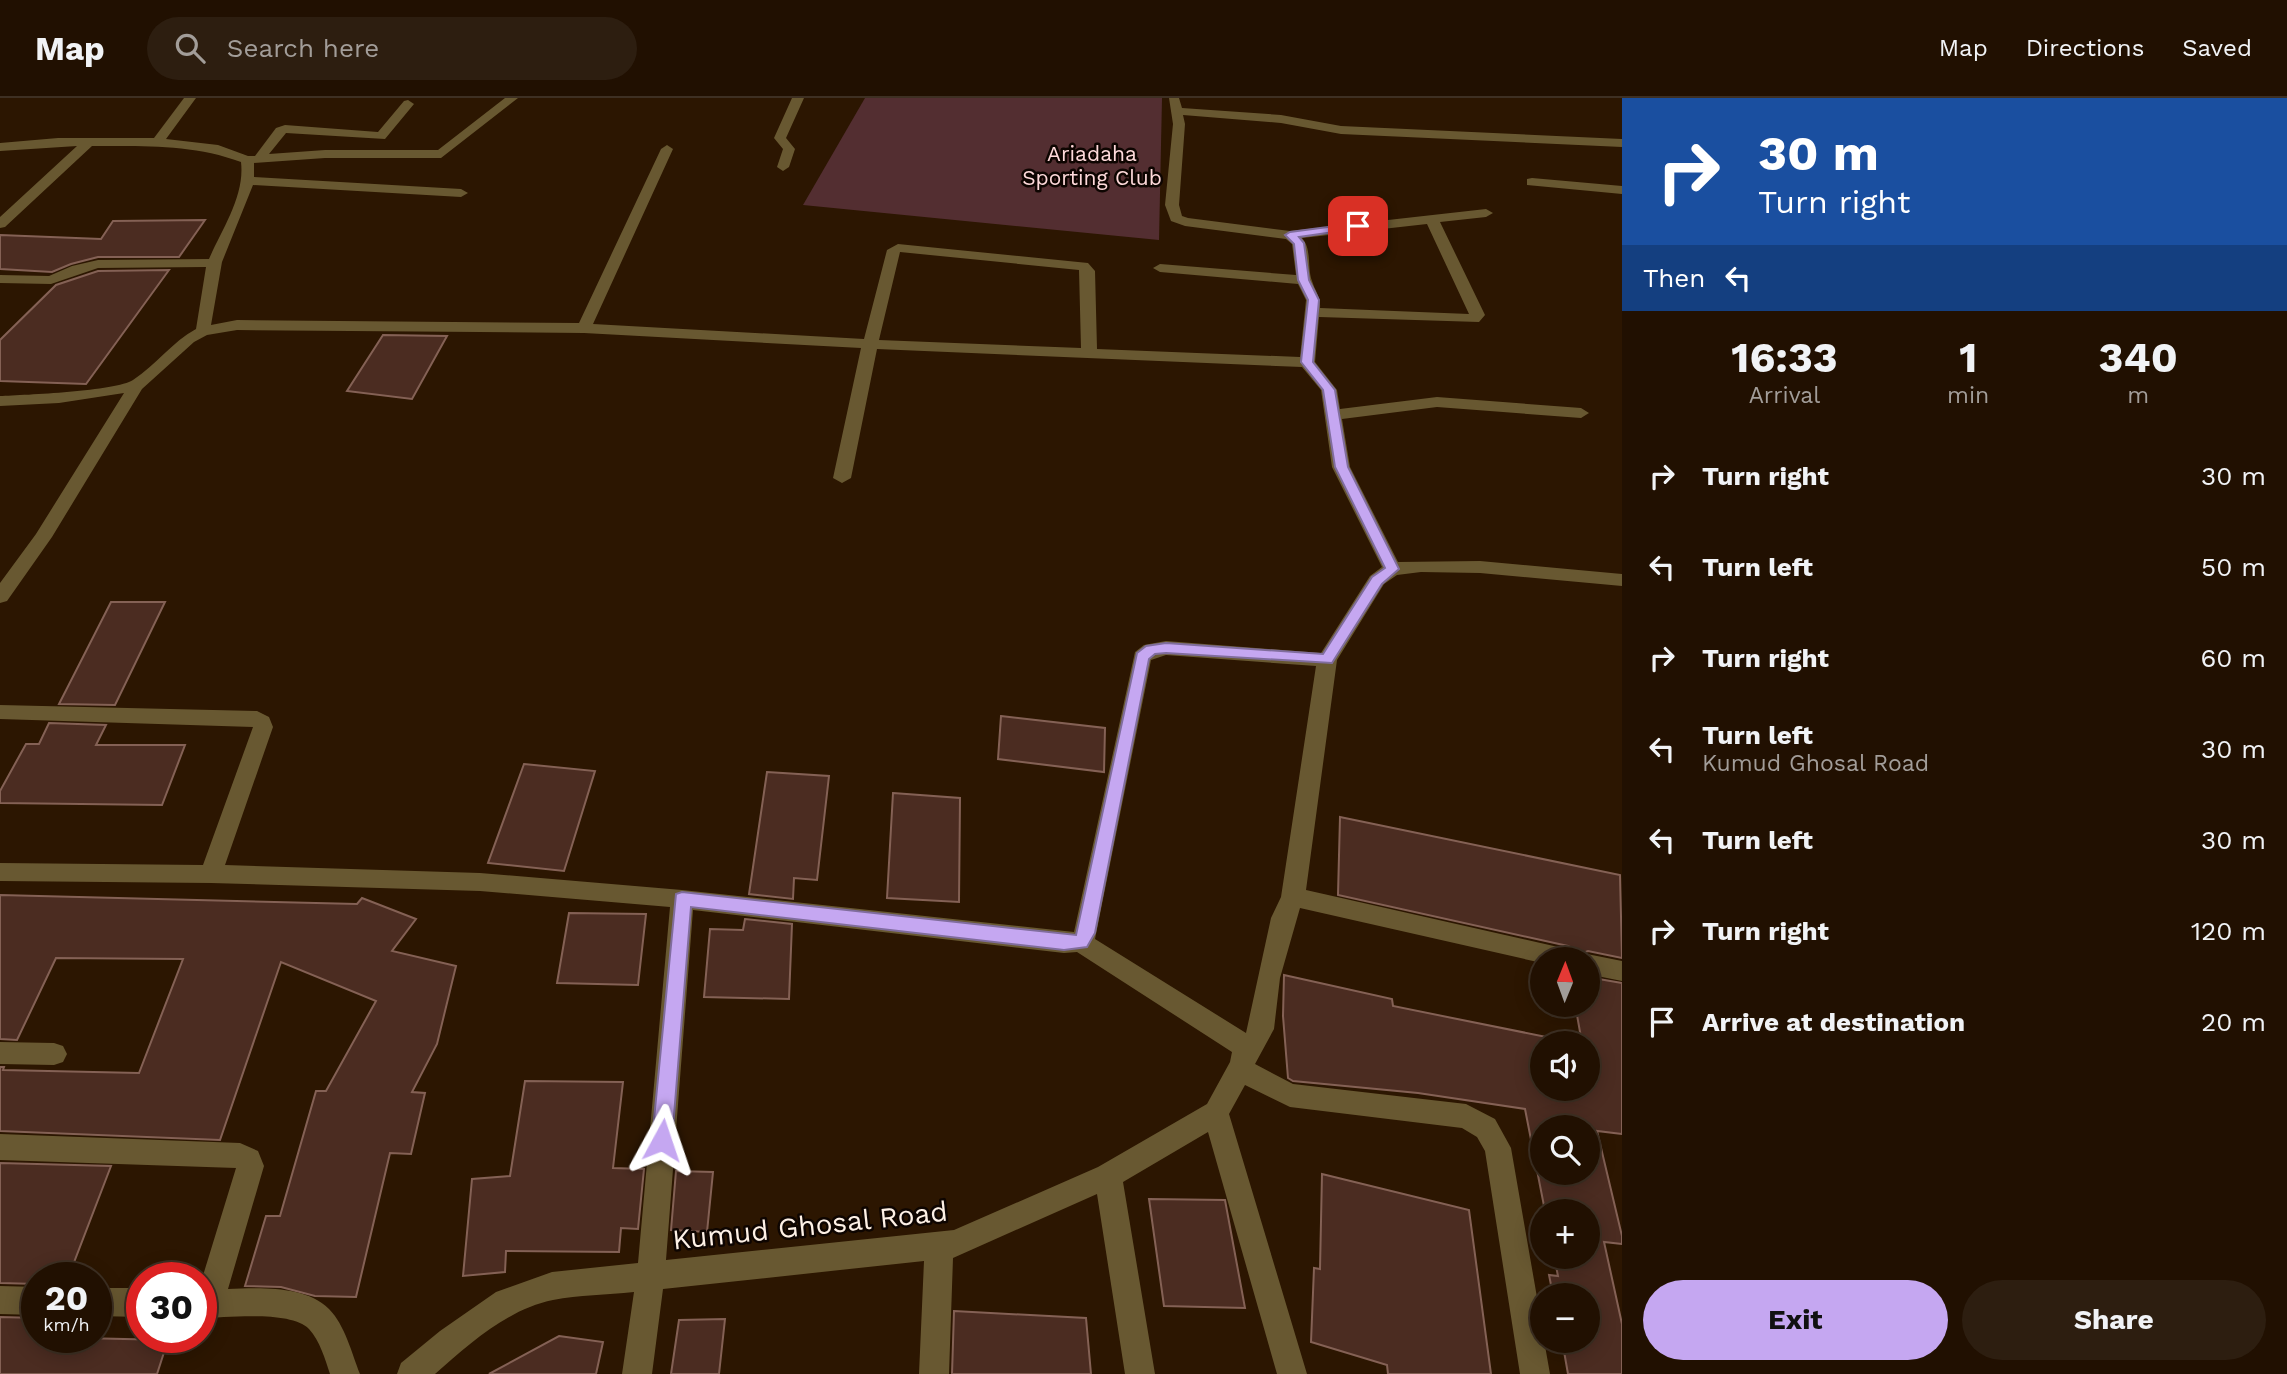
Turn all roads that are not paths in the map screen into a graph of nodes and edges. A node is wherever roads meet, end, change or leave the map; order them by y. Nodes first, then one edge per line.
1 (190, 98) edge
2 (512, 98) edge
3 (797, 98) edge
4 (408, 104) dead end
5 (1175, 105) edge
6 (89, 142) junction
7 (158, 142) junction
8 (1622, 143) edge
9 (0, 147) edge
10 (667, 149) dead end
11 (253, 159) junction
12 (783, 167) dead end
13 (248, 181) junction
14 (1532, 182) dead end
15 (1622, 190) edge
16 (461, 194) dead end
17 (1486, 214) dead end
18 (1432, 219) junction
19 (0, 224) edge
20 (1290, 235) junction
21 (215, 263) junction
22 (1160, 268) dead end
23 (0, 279) edge
24 (1304, 280) junction
25 (1313, 312) junction
26 (583, 328) junction
27 (203, 331) junction
28 (870, 344) junction
29 (1089, 352) junction
30 (1307, 362) junction
31 (135, 386) junction
32 (0, 401) edge
33 (1581, 413) dead end
34 (1334, 415) junction
35 (842, 478) dead end
36 (1392, 569) junction
37 (1622, 580) edge
38 (3, 588) edge
39 (1327, 660) junction
40 (0, 712) edge
41 (0, 872) edge
42 (211, 874) junction
43 (1293, 897) junction
44 (682, 899) junction
45 (1081, 942) junction
46 (1530, 951) edge
47 (1600, 967) edge
48 (1622, 971) edge
49 (0, 1053) edge
50 (54, 1054) dead end
51 (1241, 1070) junction
52 (1216, 1113) junction
53 (0, 1147) edge
54 (1108, 1176) junction
55 (939, 1246) junction
56 (217, 1267) edge
57 (651, 1274) junction
58 (0, 1300) edge
59 (21, 1301) edge
60 (217, 1304) edge
61 (345, 1374) edge
62 (412, 1374) edge
63 (637, 1374) edge
64 (934, 1374) edge
65 (1140, 1374) edge
66 (1293, 1374) edge
67 (1535, 1374) edge

1 - 7 street
2 - 11 street
3 - 12 street
4 - 11 street
5 - 8 street
5 - 20 street
6 - 7 street
6 - 9 street
6 - 19 street
7 - 11 street
10 - 26 street
11 - 13 street
13 - 16 street
13 - 21 street
14 - 15 street
17 - 18 street
18 - 20 street
18 - 25 street
20 - 24 street
21 - 23 street
21 - 27 street
22 - 24 street
24 - 25 street
25 - 30 street
26 - 27 street
26 - 28 street
27 - 31 street
28 - 29 street
28 - 29 street
28 - 35 street
29 - 30 street
30 - 34 street
31 - 32 street
31 - 38 street
33 - 34 street
34 - 36 street
36 - 37 street
36 - 39 street, Kumud Ghosal Road
39 - 43 street, Kumud Ghosal Road
39 - 45 street
40 - 42 street
41 - 42 street
42 - 44 street
43 - 46 street
43 - 51 street, Kumud Ghosal Road
44 - 45 street
44 - 57 street
45 - 51 street
47 - 48 street
49 - 50 street
51 - 52 street, Kumud Ghosal Road
51 - 67 street
52 - 54 street, Kumud Ghosal Road
52 - 66 street
53 - 56 street
54 - 55 street, Kumud Ghosal Road
54 - 65 street
55 - 57 street, Kumud Ghosal Road
55 - 64 street
57 - 62 street, Kumud Ghosal Road
57 - 63 street
58 - 59 street
60 - 61 street

